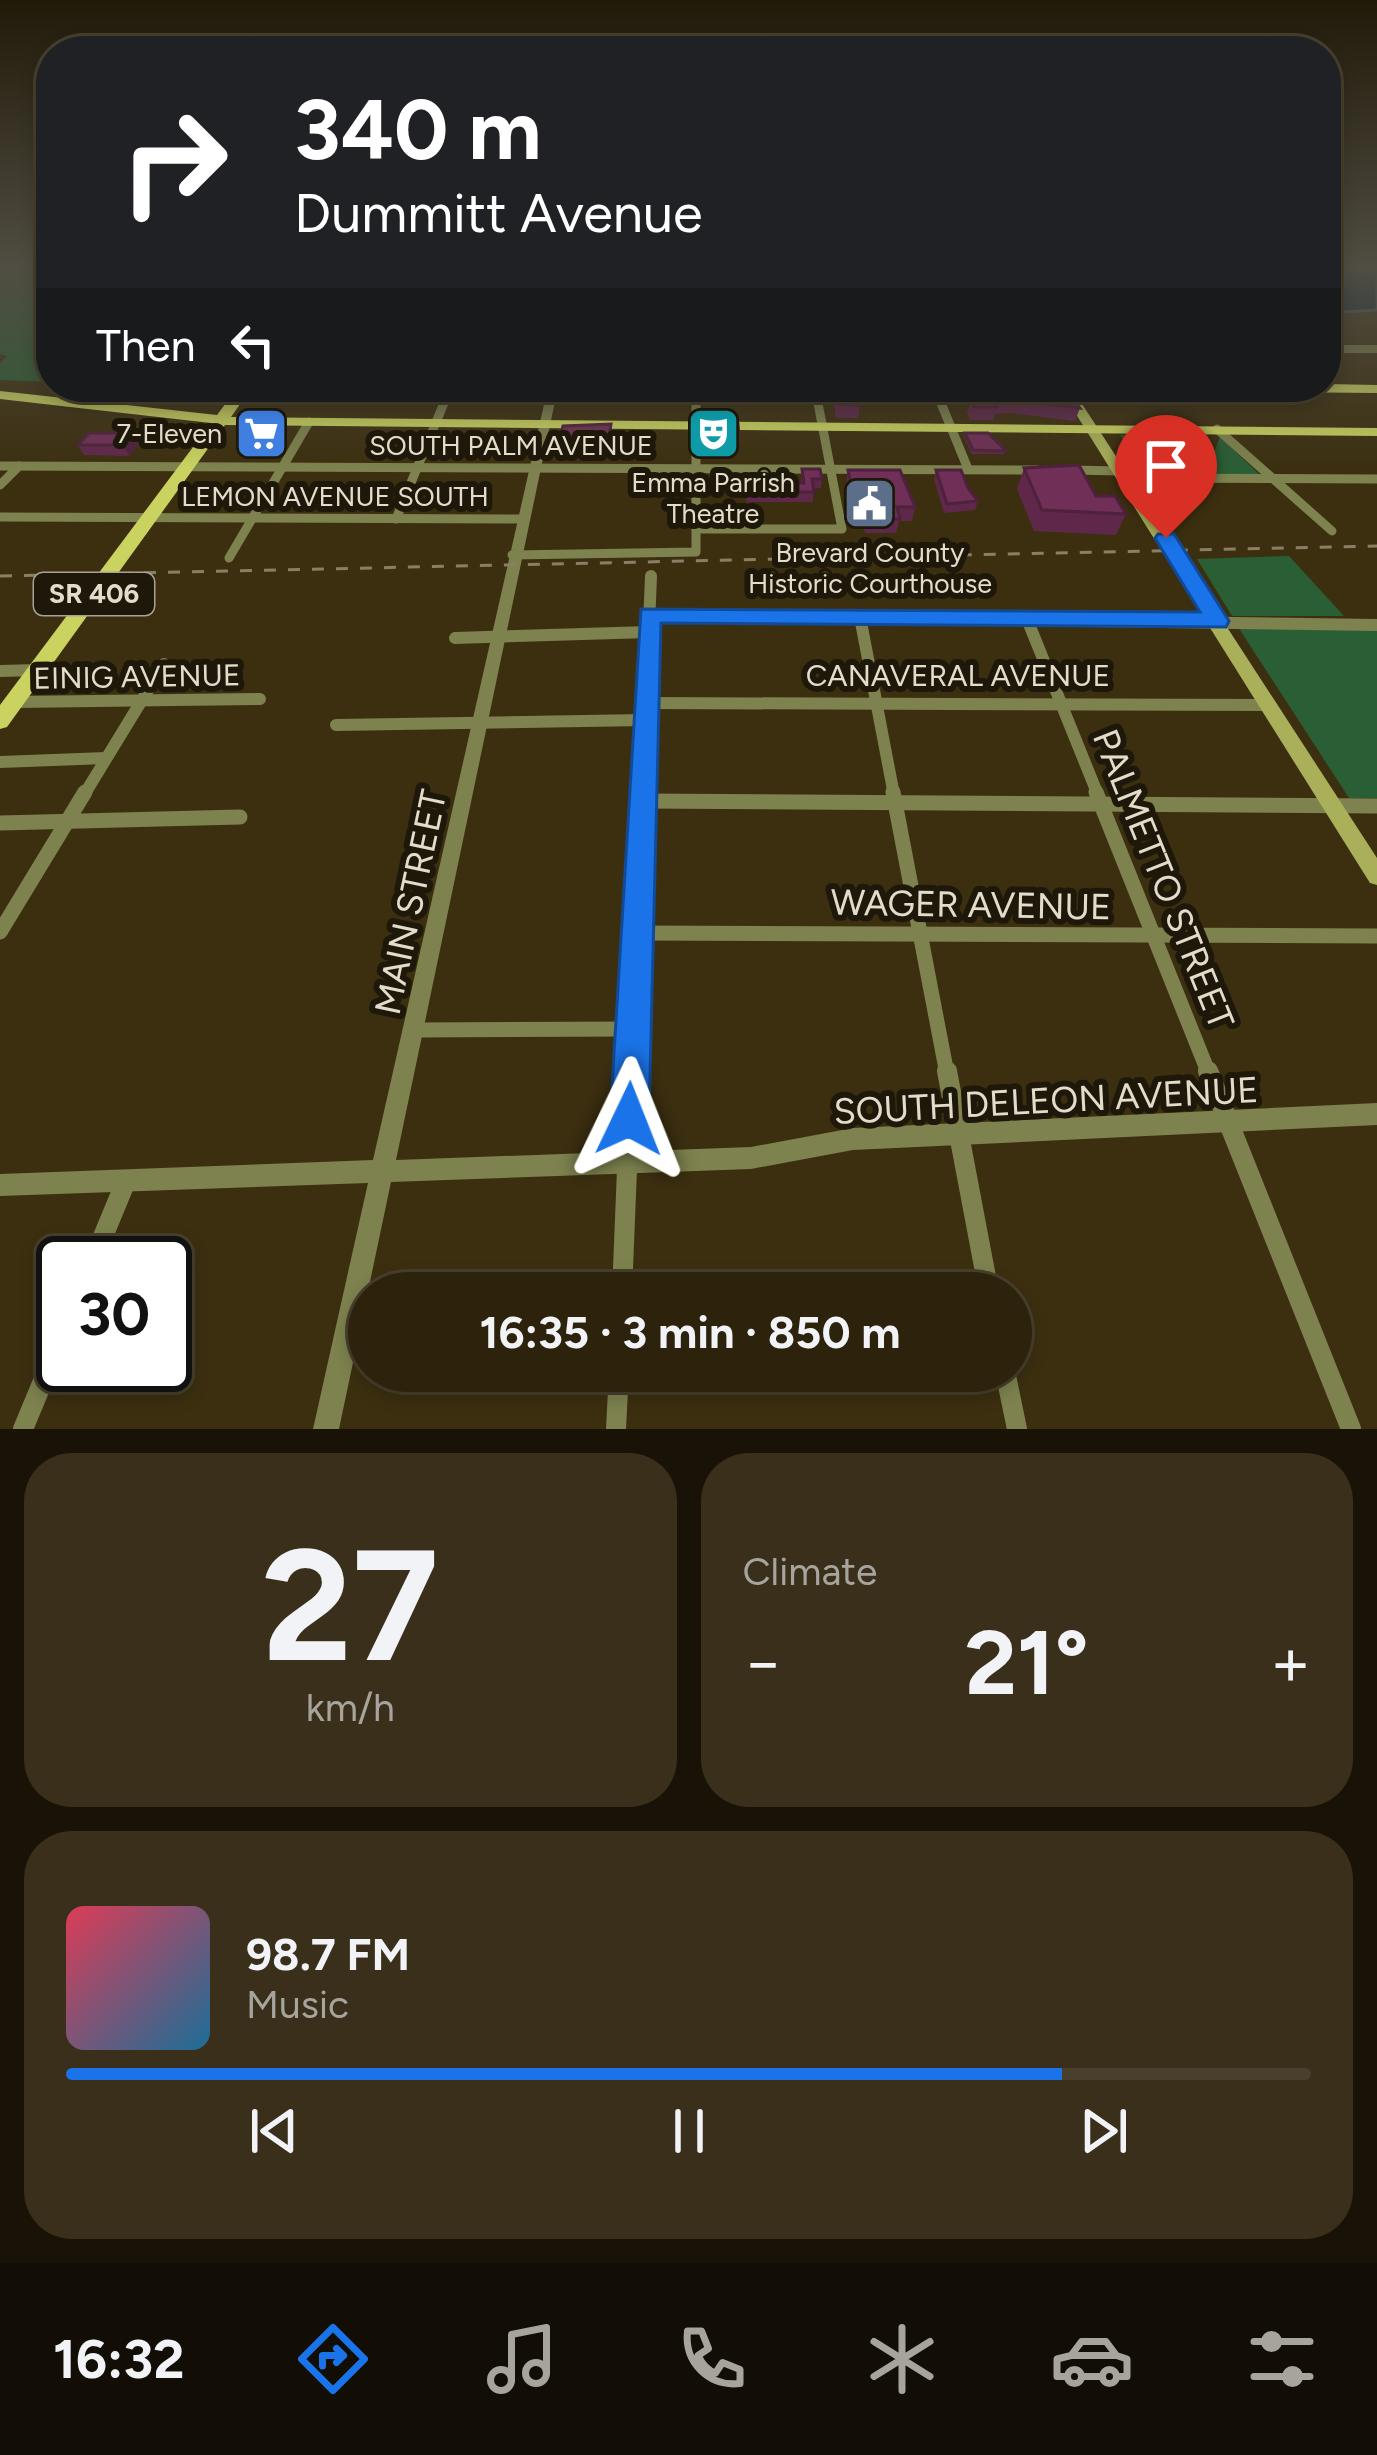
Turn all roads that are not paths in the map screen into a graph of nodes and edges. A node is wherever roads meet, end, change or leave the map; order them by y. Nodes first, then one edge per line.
1 (1341, 349) edge
2 (1377, 349) edge
3 (36, 384) edge
4 (0, 386) edge
5 (36, 389) edge
6 (1341, 389) edge
7 (1377, 389) edge
8 (0, 395) edge
9 (25, 395) junction
10 (36, 397) edge
11 (76, 402) edge
12 (234, 402) edge
13 (444, 402) edge
14 (549, 402) edge
15 (695, 402) edge
16 (818, 402) edge
17 (940, 402) edge
18 (1074, 402) edge
19 (220, 421) junction
20 (309, 422) junction
21 (436, 422) junction
22 (544, 423) junction
23 (695, 423) junction
24 (822, 424) junction
25 (949, 424) junction
26 (1089, 425) junction
27 (1129, 427) junction
28 (1217, 429) junction
29 (1377, 432) edge
30 (1111, 452) junction
31 (0, 466) edge
32 (19, 466) junction
33 (188, 466) junction
34 (284, 466) junction
35 (418, 467) junction
36 (533, 467) junction
37 (694, 468) junction
38 (831, 469) junction
39 (968, 469) junction
40 (1043, 470) edge
41 (1064, 470) edge
42 (1125, 474) junction
43 (1271, 477) junction
44 (1377, 479) edge
45 (0, 484) edge
46 (254, 516) junction
47 (0, 517) edge
48 (149, 518) junction
49 (396, 519) junction
50 (521, 519) junction
51 (696, 529) junction
52 (1332, 531) dead end
53 (512, 555) junction
54 (229, 558) dead end
55 (651, 576) dead end
56 (860, 617) junction
57 (1028, 620) junction
58 (1217, 621) junction
59 (649, 623) junction
60 (1377, 625) edge
61 (500, 637) junction
62 (455, 638) dead end
63 (164, 664) dead end
64 (38, 670) junction
65 (0, 671) edge
66 (142, 699) junction
67 (260, 699) dead end
68 (15, 703) junction
69 (877, 703) junction
70 (1062, 703) junction
71 (1269, 705) junction
72 (646, 712) junction
73 (0, 721) edge
74 (482, 723) junction
75 (335, 725) dead end
76 (106, 758) junction
77 (0, 761) edge
78 (642, 801) junction
79 (895, 804) junction
80 (1332, 805) junction
81 (1102, 806) junction
82 (1377, 806) edge
83 (240, 817) dead end
84 (68, 821) junction
85 (0, 823) edge
86 (1377, 876) edge
87 (0, 932) edge
88 (919, 932) junction
89 (637, 933) junction
90 (1154, 936) junction
91 (1377, 936) edge
92 (633, 1029) junction
93 (417, 1030) junction
94 (1377, 1114) edge
95 (1229, 1123) junction
96 (957, 1133) junction
97 (627, 1164) junction
98 (384, 1174) junction
99 (126, 1180) junction
100 (0, 1185) edge
101 (103, 1236) edge
102 (623, 1272) edge
103 (985, 1272) edge
104 (38, 1392) edge
105 (618, 1392) edge
106 (1009, 1392) edge
107 (23, 1429) edge
108 (326, 1429) edge
109 (616, 1429) edge
110 (1016, 1429) edge
111 (1351, 1429) edge

1 - 2 street
3 - 4 main road
5 - 9 main road
6 - 7 main road
8 - 9 main road
9 - 10 main road
11 - 19 main road
12 - 19 main road, SR 406
13 - 21 street
14 - 22 street, MAIN STREET
15 - 23 street
16 - 24 street
17 - 25 street
18 - 26 main road
19 - 20 main road
19 - 33 main road, SR 406
20 - 21 main road
20 - 34 street
21 - 22 main road
21 - 35 street
22 - 23 main road
22 - 36 street, MAIN STREET
23 - 24 main road
23 - 37 street
24 - 25 main road
24 - 38 street
25 - 26 main road
25 - 39 street
26 - 27 main road
26 - 30 main road
27 - 28 main road
27 - 30 main road
28 - 29 main road
28 - 43 street
30 - 42 main road
31 - 32 street, SOUTH PALM AVENUE
32 - 33 street, SOUTH PALM AVENUE
32 - 45 street
33 - 34 street, SOUTH PALM AVENUE
33 - 48 main road, SR 406
34 - 35 street, SOUTH PALM AVENUE
34 - 46 street
35 - 36 street, SOUTH PALM AVENUE
35 - 49 street
36 - 37 street, SOUTH PALM AVENUE
36 - 50 street, MAIN STREET
37 - 38 street, SOUTH PALM AVENUE
37 - 51 street
38 - 39 street, SOUTH PALM AVENUE
38 - 51 street
39 - 40 street, SOUTH PALM AVENUE
41 - 42 street
42 - 43 street
42 - 58 main road
43 - 44 street
43 - 52 street
46 - 48 street, LEMON AVENUE SOUTH
46 - 49 street, LEMON AVENUE SOUTH
46 - 54 street
47 - 48 street, LEMON AVENUE SOUTH
48 - 64 main road, SR 406
49 - 50 street, LEMON AVENUE SOUTH
50 - 53 street, MAIN STREET
51 - 53 street
53 - 61 street, MAIN STREET
55 - 59 street
56 - 57 street
56 - 59 street
56 - 69 street
57 - 58 street
57 - 70 street, PALMETTO STREET
58 - 60 street
58 - 71 main road
59 - 61 street
59 - 72 street
61 - 62 street
61 - 74 street, MAIN STREET
63 - 66 street
64 - 65 street
64 - 68 main road, SR 406
66 - 67 street, EINIG AVENUE
66 - 68 street, EINIG AVENUE
66 - 76 street
68 - 73 main road, SR 406
69 - 70 street, CANAVERAL AVENUE
69 - 72 street, CANAVERAL AVENUE
69 - 79 street
70 - 71 street, CANAVERAL AVENUE
70 - 81 street, PALMETTO STREET
71 - 80 main road
72 - 74 street, CANAVERAL AVENUE
72 - 78 street
74 - 75 street, CANAVERAL AVENUE
74 - 93 street, MAIN STREET
76 - 77 street
76 - 84 street
78 - 79 street
78 - 89 street
79 - 81 street
79 - 88 street
80 - 81 street
80 - 82 street
80 - 86 main road
81 - 90 street, PALMETTO STREET
83 - 84 street
84 - 85 street
84 - 87 street
88 - 89 street, WAGER AVENUE
88 - 90 street, WAGER AVENUE
88 - 96 street
89 - 92 street
90 - 91 street, WAGER AVENUE
90 - 95 street, PALMETTO STREET
92 - 93 street
92 - 97 street
93 - 98 street, MAIN STREET
94 - 95 street, SOUTH DELEON AVENUE
95 - 96 street, SOUTH DELEON AVENUE
95 - 111 street, PALMETTO STREET
96 - 97 street, SOUTH DELEON AVENUE
96 - 103 street
97 - 98 street, SOUTH DELEON AVENUE
97 - 102 street
98 - 99 street, SOUTH DELEON AVENUE
98 - 108 street, MAIN STREET
99 - 100 street, SOUTH DELEON AVENUE
99 - 101 street
104 - 107 street
105 - 109 street
106 - 110 street

